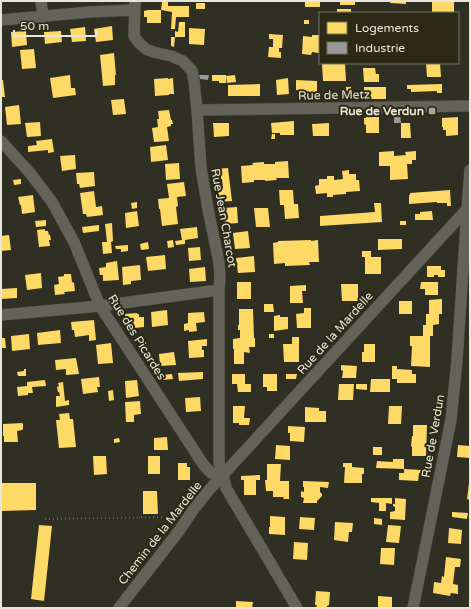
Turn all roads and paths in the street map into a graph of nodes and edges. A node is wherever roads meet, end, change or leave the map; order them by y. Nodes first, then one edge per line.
1 (41, 1) edge
2 (134, 5) edge
3 (42, 17) junction
4 (1, 20) edge
5 (470, 106) edge
6 (198, 110) junction
7 (1, 141) edge
8 (470, 170) edge
9 (466, 208) junction
10 (219, 290) junction
11 (100, 306) junction
12 (1, 315) edge
13 (223, 474) junction
14 (188, 517) junction
15 (45, 519) dead end
16 (118, 608) edge
17 (297, 608) edge
18 (413, 608) edge

1 - 3 street
2 - 3 street
2 - 6 street, Rue Jean Charcot
3 - 4 street
5 - 6 street, Rue de Metz
6 - 10 street, Rue Jean Charcot
7 - 11 street, Rue des Picardes
8 - 9 street, Rue de Verdun
9 - 13 street, Rue de la Mardelle
9 - 18 street, Rue de Verdun
10 - 11 street
10 - 13 street, Rue Jean Charcot
11 - 12 street
11 - 13 street, Rue des Picardes
13 - 14 street, Chemin de la Mardelle
13 - 17 street, Rue Jean Charcot
14 - 15 path
14 - 16 street, Chemin de la Mardelle

